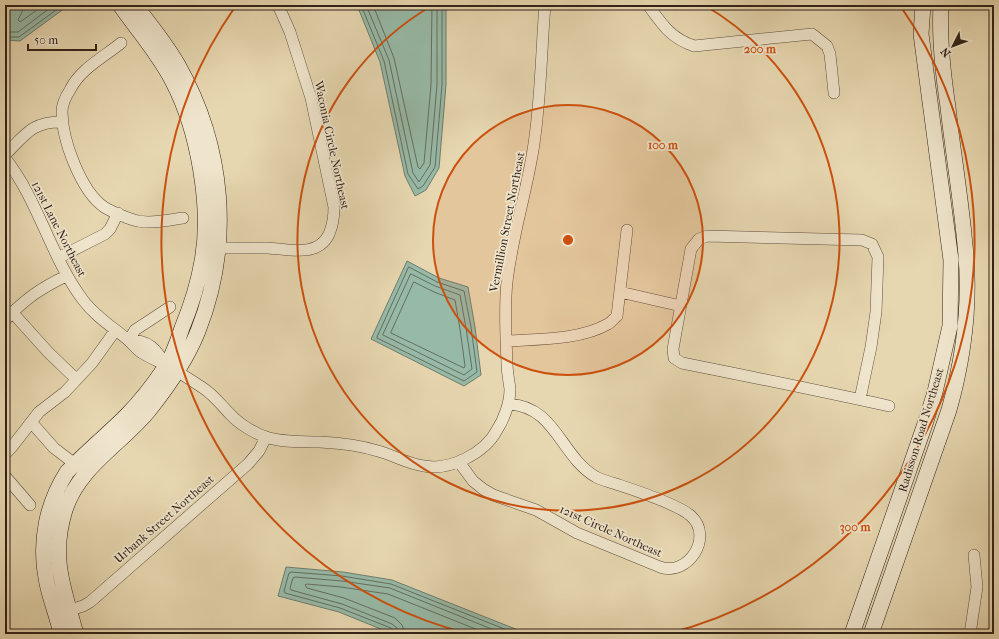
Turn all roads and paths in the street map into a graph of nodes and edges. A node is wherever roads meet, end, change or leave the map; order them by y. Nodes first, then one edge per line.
1 (120, 5) edge
2 (135, 5) edge
3 (278, 5) edge
4 (545, 5) edge
5 (648, 5) edge
6 (924, 5) edge
7 (941, 5) edge
8 (121, 43) dead end
9 (834, 93) dead end
10 (63, 122) junction
11 (5, 155) edge
12 (5, 158) edge
13 (118, 213) junction
14 (183, 218) dead end
15 (627, 230) dead end
16 (211, 246) junction
17 (58, 258) junction
18 (66, 276) junction
19 (620, 292) junction
20 (681, 306) junction
21 (170, 307) dead end
22 (9, 316) edge
23 (115, 331) junction
24 (129, 340) junction
25 (507, 342) junction
26 (172, 369) junction
27 (76, 379) junction
28 (860, 400) junction
29 (508, 404) junction
30 (889, 406) dead end
31 (31, 422) junction
32 (266, 437) junction
33 (5, 454) edge
34 (459, 462) junction
35 (75, 464) junction
36 (5, 476) edge
37 (30, 505) dead end
38 (974, 555) dead end
39 (70, 610) junction
40 (61, 634) edge
41 (76, 634) edge
42 (852, 634) edge
43 (871, 634) edge
44 (970, 634) edge

1 - 16 main road
2 - 16 main road
3 - 16 street, Waconia Circle Northeast
4 - 25 street, Vermillion Street Northeast
5 - 9 street
6 - 42 main road, Radisson Road Northeast
7 - 43 main road, Radisson Road Northeast
8 - 10 street
10 - 11 street
10 - 13 street
12 - 17 street, 121st Lane Northeast
13 - 14 street
13 - 17 street
15 - 19 street
16 - 26 main road
17 - 18 street, 121st Lane Northeast
18 - 22 street
18 - 23 street, 121st Lane Northeast
19 - 20 street
19 - 25 street
20 - 28 street
20 - 28 street
21 - 24 street
22 - 27 street
23 - 24 street, 121st Lane Northeast
23 - 27 street
24 - 26 street, 121st Lane Northeast
25 - 29 street, Vermillion Street Northeast
26 - 32 street, Vermillion Street Northeast
26 - 35 main road
26 - 39 main road
27 - 31 street
28 - 30 street
29 - 34 street, Vermillion Street Northeast
29 - 34 street, 121st Circle Northeast
31 - 33 street
31 - 35 street
32 - 34 street, Vermillion Street Northeast
32 - 39 street, Urbank Street Northeast
35 - 40 main road
36 - 37 street
38 - 44 street
39 - 41 main road

